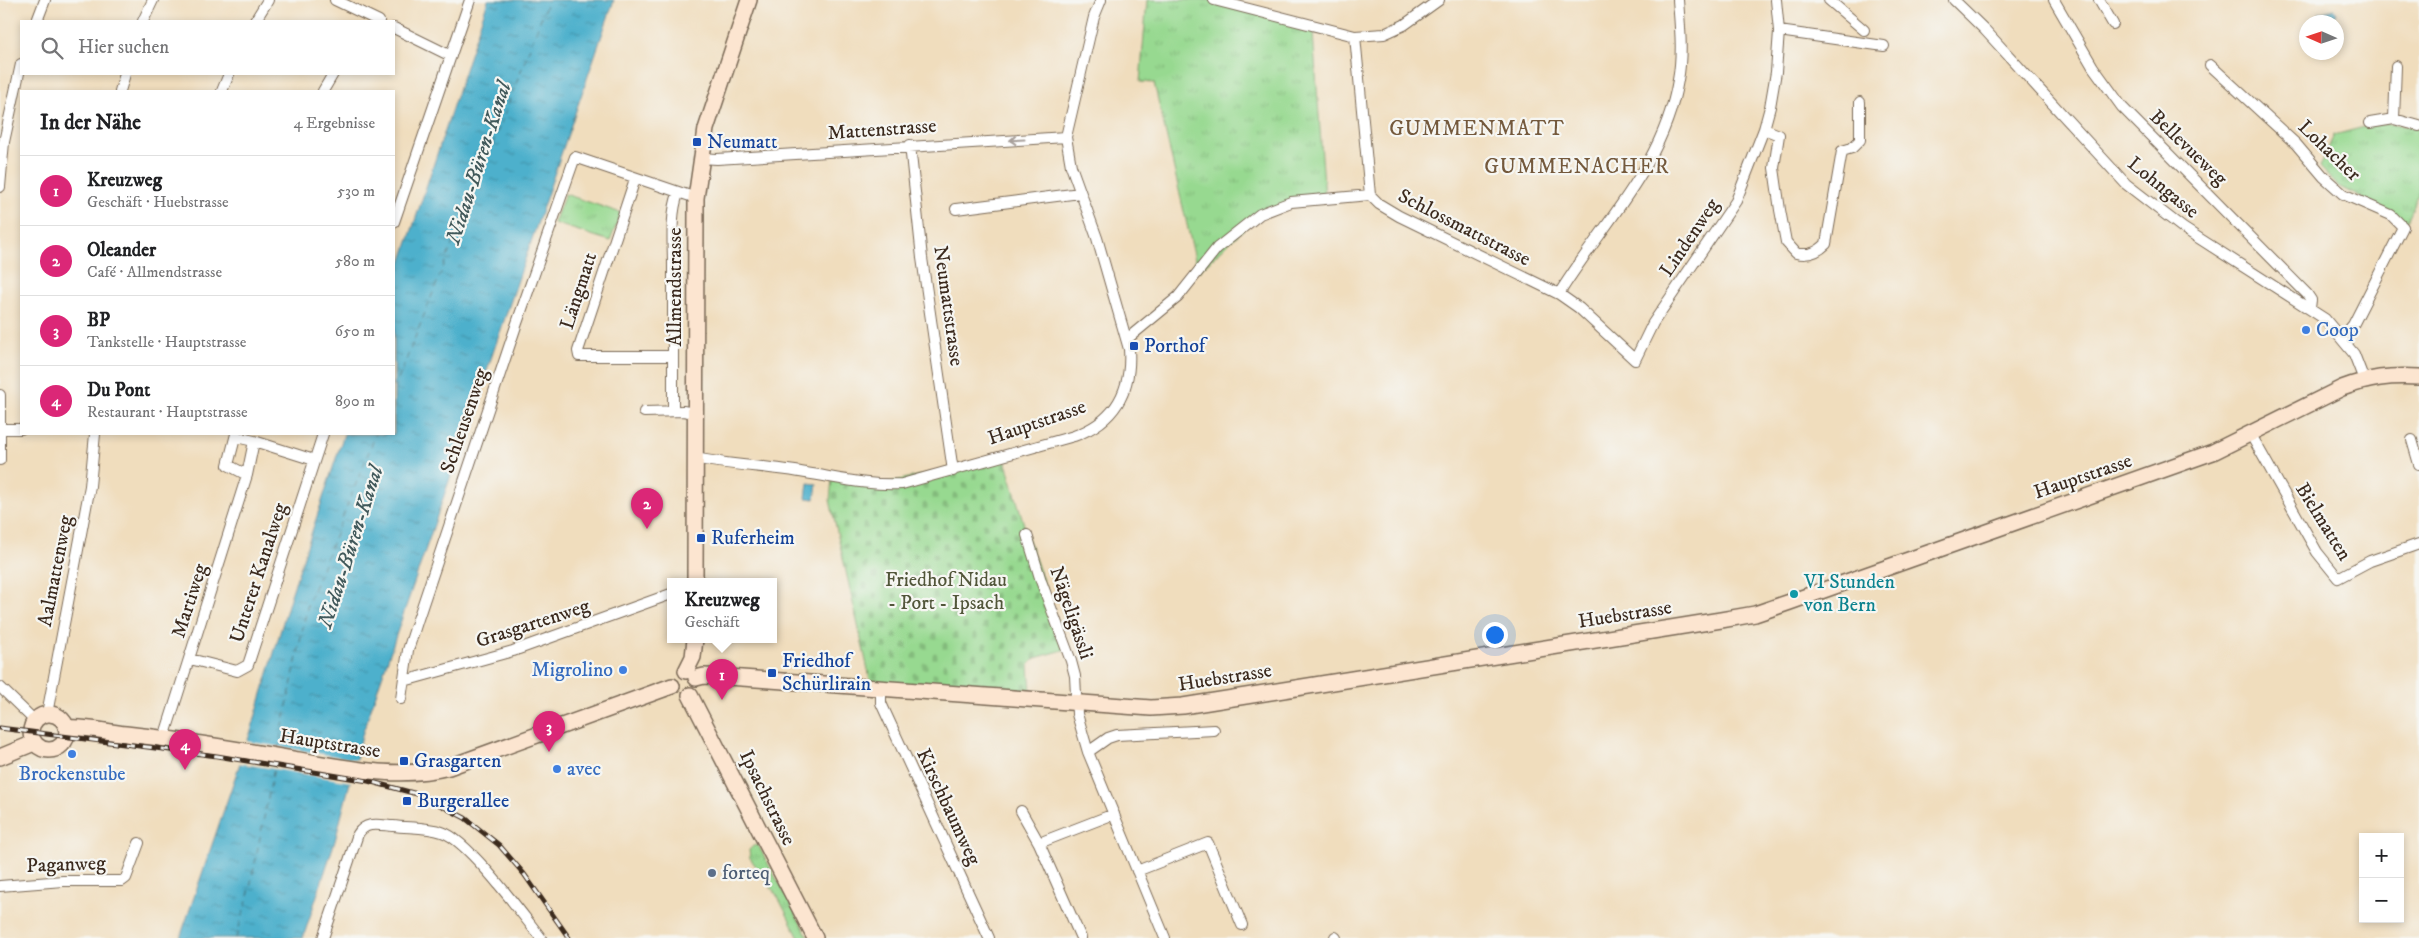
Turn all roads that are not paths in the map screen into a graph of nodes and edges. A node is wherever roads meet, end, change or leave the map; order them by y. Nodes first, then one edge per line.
1 (45, 0) edge
2 (153, 0) edge
3 (268, 0) edge
4 (470, 0) edge
5 (749, 0) edge
6 (1101, 0) edge
7 (1214, 0) edge
8 (1439, 0) edge
9 (1678, 0) edge
10 (1776, 0) edge
11 (1829, 0) edge
12 (1954, 0) edge
13 (2054, 0) edge
14 (2099, 0) edge
15 (341, 1) edge
16 (363, 18) edge
17 (36, 20) edge
18 (143, 20) edge
19 (256, 20) edge
20 (2113, 24) dead end
21 (395, 28) edge
22 (1864, 30) dead end
23 (1779, 31) junction
24 (1355, 36) junction
25 (1884, 46) dead end
26 (451, 56) junction
27 (2210, 65) dead end
28 (2396, 66) dead end
29 (20, 69) edge
30 (125, 75) edge
31 (229, 75) edge
32 (331, 75) edge
33 (120, 90) edge
34 (222, 90) edge
35 (324, 90) edge
36 (1860, 102) dead end
37 (2394, 119) junction
38 (2370, 123) dead end
39 (2419, 126) edge
40 (1764, 129) junction
41 (1066, 137) junction
42 (910, 145) junction
43 (700, 158) junction
44 (635, 179) junction
45 (0, 187) edge
46 (1080, 193) junction
47 (678, 194) junction
48 (1370, 195) junction
49 (696, 198) junction
50 (956, 209) dead end
51 (395, 219) edge
52 (1558, 294) junction
53 (2310, 308) junction
54 (2342, 338) junction
55 (1127, 339) junction
56 (671, 356) junction
57 (1635, 360) joint
58 (2419, 377) edge
59 (2364, 380) junction
60 (0, 395) edge
61 (674, 411) junction
62 (644, 412) dead end
63 (695, 414) junction
64 (0, 429) edge
65 (20, 429) edge
66 (2250, 433) junction
67 (95, 435) edge
68 (236, 435) edge
69 (323, 435) edge
70 (2412, 440) dead end
71 (254, 441) junction
72 (695, 458) junction
73 (0, 460) edge
74 (314, 460) junction
75 (2419, 464) edge
76 (953, 471) junction
77 (247, 475) junction
78 (1026, 535) dead end
79 (2419, 544) edge
80 (695, 578) edge
81 (667, 595) edge
82 (1755, 614) joint
83 (695, 643) edge
84 (190, 658) junction
85 (691, 674) junction
86 (404, 681) junction
87 (672, 686) junction
88 (0, 687) edge
89 (881, 689) junction
90 (690, 695) junction
91 (401, 699) dead end
92 (1075, 704) junction
93 (41, 718) junction
94 (66, 728) junction
95 (1214, 730) dead end
96 (164, 738) junction
97 (34, 743) junction
98 (1088, 752) junction
99 (0, 757) edge
100 (1021, 811) dead end
101 (1114, 814) junction
102 (138, 843) dead end
103 (1038, 843) junction
104 (1137, 871) junction
105 (0, 886) edge
106 (1242, 925) dead end
107 (323, 938) edge
108 (541, 938) edge
109 (815, 938) edge
110 (989, 938) edge
111 (1081, 938) edge
112 (1165, 938) edge

1 - 17 street
2 - 18 street
3 - 19 street
4 - 26 street
5 - 43 main road, Allmendstrasse
6 - 41 street, Hauptstrasse
7 - 24 street
8 - 24 street
9 - 52 street
10 - 23 street, Lindenweg
11 - 22 street
12 - 53 street, Lohngasse
13 - 53 street, Bellevueweg
14 - 20 street
15 - 16 street
21 - 26 street
23 - 25 street
23 - 40 street, Lindenweg
24 - 48 street
26 - 51 street
27 - 54 street, Lohacher
28 - 37 street
29 - 45 street
30 - 33 street
31 - 34 street
32 - 35 street
36 - 40 street
37 - 38 street
37 - 39 street
40 - 57 street, Lindenweg
41 -> 42 street, Mattenstrasse
41 - 46 street, Hauptstrasse
42 - 43 street, Mattenstrasse
42 - 76 street, Neumattstrasse
43 - 49 main road, Allmendstrasse
44 - 47 street
44 - 56 street, Längmatt
44 - 86 street, Schleusenweg
46 - 50 street
46 - 55 street, Hauptstrasse
47 - 49 street
47 - 56 street
48 - 52 street, Schlossmattstrasse
48 - 55 street, Schlossmattstrasse
49 - 63 main road, Allmendstrasse
52 - 57 street, Schlossmattstrasse
53 - 54 street, Lohngasse
54 - 59 street, Lohngasse
55 - 76 street, Hauptstrasse
56 - 61 street
58 - 59 main road, Hauptstrasse
59 - 66 main road, Hauptstrasse
60 - 64 street
61 - 62 street
61 - 63 street
63 - 72 main road, Allmendstrasse
64 - 65 street
64 - 73 street
66 - 79 street, Bielmatten
66 - 82 main road, Hauptstrasse
67 - 93 street, Aalmattenweg
68 - 71 street
68 - 77 street
69 - 74 street, Unterer Kanalweg
70 - 75 street
71 - 74 street
71 - 77 street, Martiweg
72 - 76 street, Hauptstrasse
72 - 80 main road, Allmendstrasse
74 - 84 street, Unterer Kanalweg
77 - 84 street, Martiweg
78 - 92 street, Nägeligässli
81 - 86 street, Grasgartenweg
82 - 92 main road, Huebstrasse
83 - 85 main road
84 - 96 street, Martiweg
85 - 87 main road
85 - 89 main road, Huebstrasse
85 - 90 main road
86 - 91 street, Schleusenweg
87 - 90 main road
87 - 96 main road, Hauptstrasse
88 - 93 street
89 - 92 main road, Huebstrasse
89 - 110 street, Kirschbaumweg
90 - 109 main road, Ipsachstrasse
92 - 98 street, Nägeligässli
93 - 94 main road
93 - 97 main road
94 - 96 main road, Hauptstrasse
94 - 97 main road
95 - 98 street
97 - 99 main road
98 - 101 street, Nägeligässli
100 - 103 street
101 - 103 street
101 - 104 street, Nägeligässli
102 - 105 street, Paganweg
103 - 111 street
104 - 106 street
104 - 112 street, Nägeligässli
107 - 108 street

